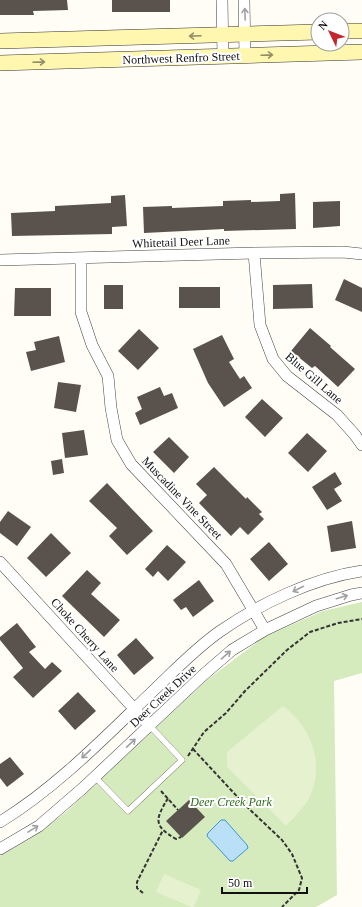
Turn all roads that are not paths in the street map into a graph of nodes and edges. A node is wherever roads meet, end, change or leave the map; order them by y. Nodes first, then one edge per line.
1 (222, 0) edge
2 (244, 0) edge
3 (362, 30) edge
4 (350, 31) edge
5 (310, 32) edge
6 (245, 34) junction
7 (222, 35) junction
8 (0, 41) edge
9 (362, 52) edge
10 (245, 56) junction
11 (223, 57) junction
12 (0, 63) edge
13 (254, 253) junction
14 (362, 254) edge
15 (81, 258) junction
16 (0, 260) edge
17 (362, 445) edge
18 (0, 562) edge
19 (362, 571) edge
20 (362, 592) edge
21 (253, 611) junction
22 (265, 630) junction
23 (134, 709) junction
24 (150, 726) junction
25 (95, 777) junction
26 (0, 822) edge
27 (0, 849) edge

1 - 7 street
6 -> 2 street
3 - 4 main road
5 - 6 main road, Northwest Renfro Street
6 - 7 main road, Northwest Renfro Street
6 - 10 street
7 -> 8 main road, Northwest Renfro Street
7 - 11 street
10 -> 9 main road, Northwest Renfro Street
10 - 11 main road, Northwest Renfro Street
12 -> 11 main road, Northwest Renfro Street
13 - 14 street, Whitetail Deer Lane
13 - 15 street, Whitetail Deer Lane
13 - 17 street, Blue Gill Lane
15 - 16 street, Whitetail Deer Lane
15 - 21 street, Muscadine Vine Street
18 - 23 street, Choke Cherry Lane
19 -> 21 street, Deer Creek Drive
22 -> 20 street, Deer Creek Drive
21 - 22 street, Muscadine Vine Street
21 - 23 street, Deer Creek Drive
24 -> 22 street, Deer Creek Drive
23 - 24 street, Choke Cherry Lane
23 -> 26 street, Deer Creek Drive
25 -> 24 street, Deer Creek Drive
24 - 25 lane
27 -> 25 street, Deer Creek Drive

